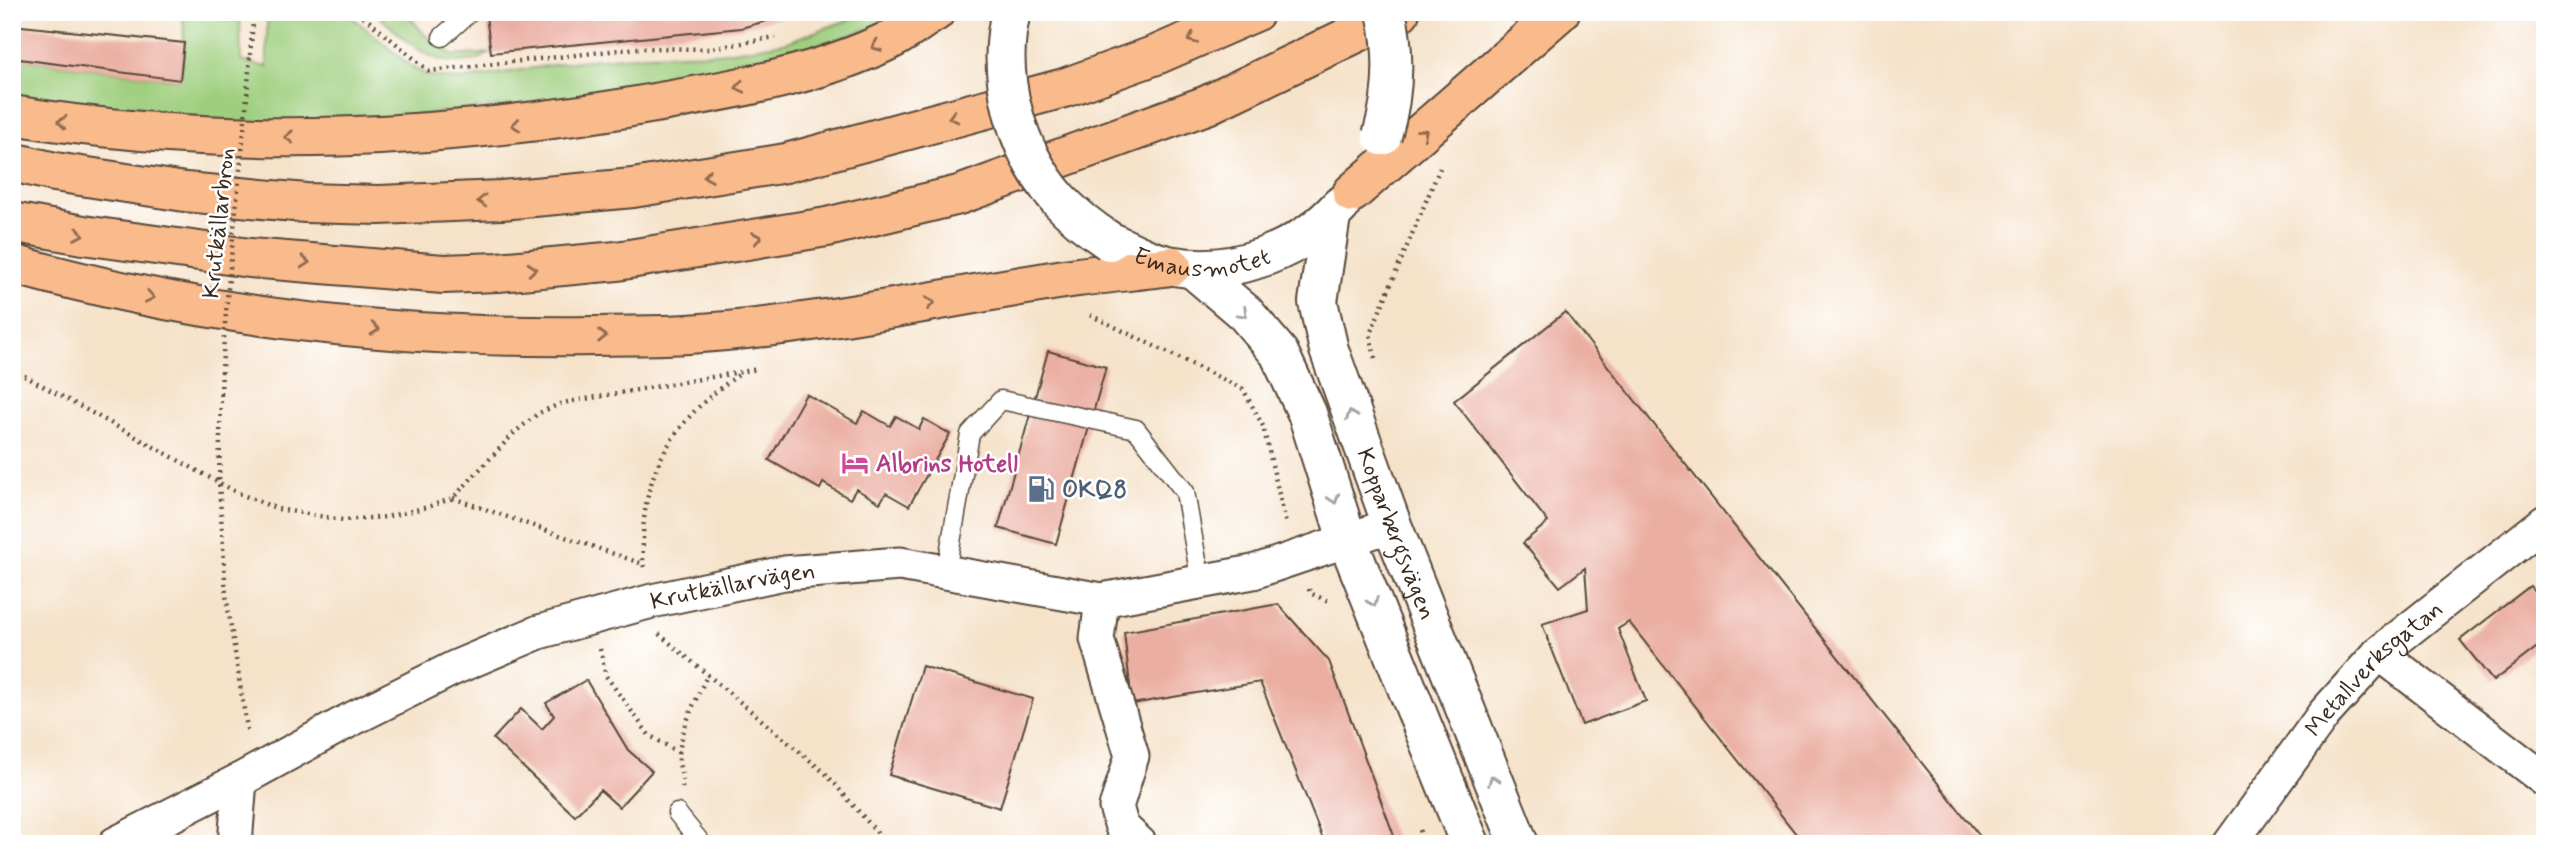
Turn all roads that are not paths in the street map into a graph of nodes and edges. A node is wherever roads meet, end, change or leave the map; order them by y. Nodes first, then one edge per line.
1 (470, 12) edge
2 (935, 12) edge
3 (1011, 12) edge
4 (1255, 12) edge
5 (1386, 12) edge
6 (1400, 12) edge
7 (1560, 12) edge
8 (442, 37) dead end
9 (12, 115) edge
10 (12, 162) edge
11 (1342, 205) junction
12 (12, 222) edge
13 (12, 264) edge
14 (1182, 267) junction
15 (2545, 522) edge
16 (1392, 525) junction
17 (1347, 539) junction
18 (946, 571) junction
19 (1201, 583) junction
20 (1102, 600) junction
21 (2379, 653) junction
22 (2545, 779) edge
23 (240, 780) junction
24 (677, 813) road end
25 (115, 844) edge
26 (235, 844) edge
27 (702, 844) edge
28 (1140, 844) edge
29 (1470, 844) edge
30 (1519, 844) edge
31 (2230, 844) edge

1 - 8 lane
2 -> 9 highway
3 - 14 street, Emausmotet, bridge
4 -> 10 highway
5 - 11 street, Emausmotet, bridge
12 -> 6 highway
11 -> 7 highway
11 - 14 street, Emausmotet
16 -> 11 street, Kopparbergsvägen
13 -> 14 highway
14 -> 17 street, Kopparbergsvägen
15 - 21 street, Metallverksgatan
16 - 17 street, Krutkällarvägen
30 -> 16 street, Kopparbergsvägen
17 - 19 street, Krutkällarvägen
17 -> 29 street, Kopparbergsvägen
18 - 19 lane
18 - 20 street, Krutkällarvägen
18 - 23 street, Krutkällarvägen
19 - 20 street, Krutkällarvägen
20 - 28 street
21 - 22 street
21 - 31 street, Metallverksgatan
23 - 25 street, Krutkällarvägen
23 - 26 street
24 - 27 lane

